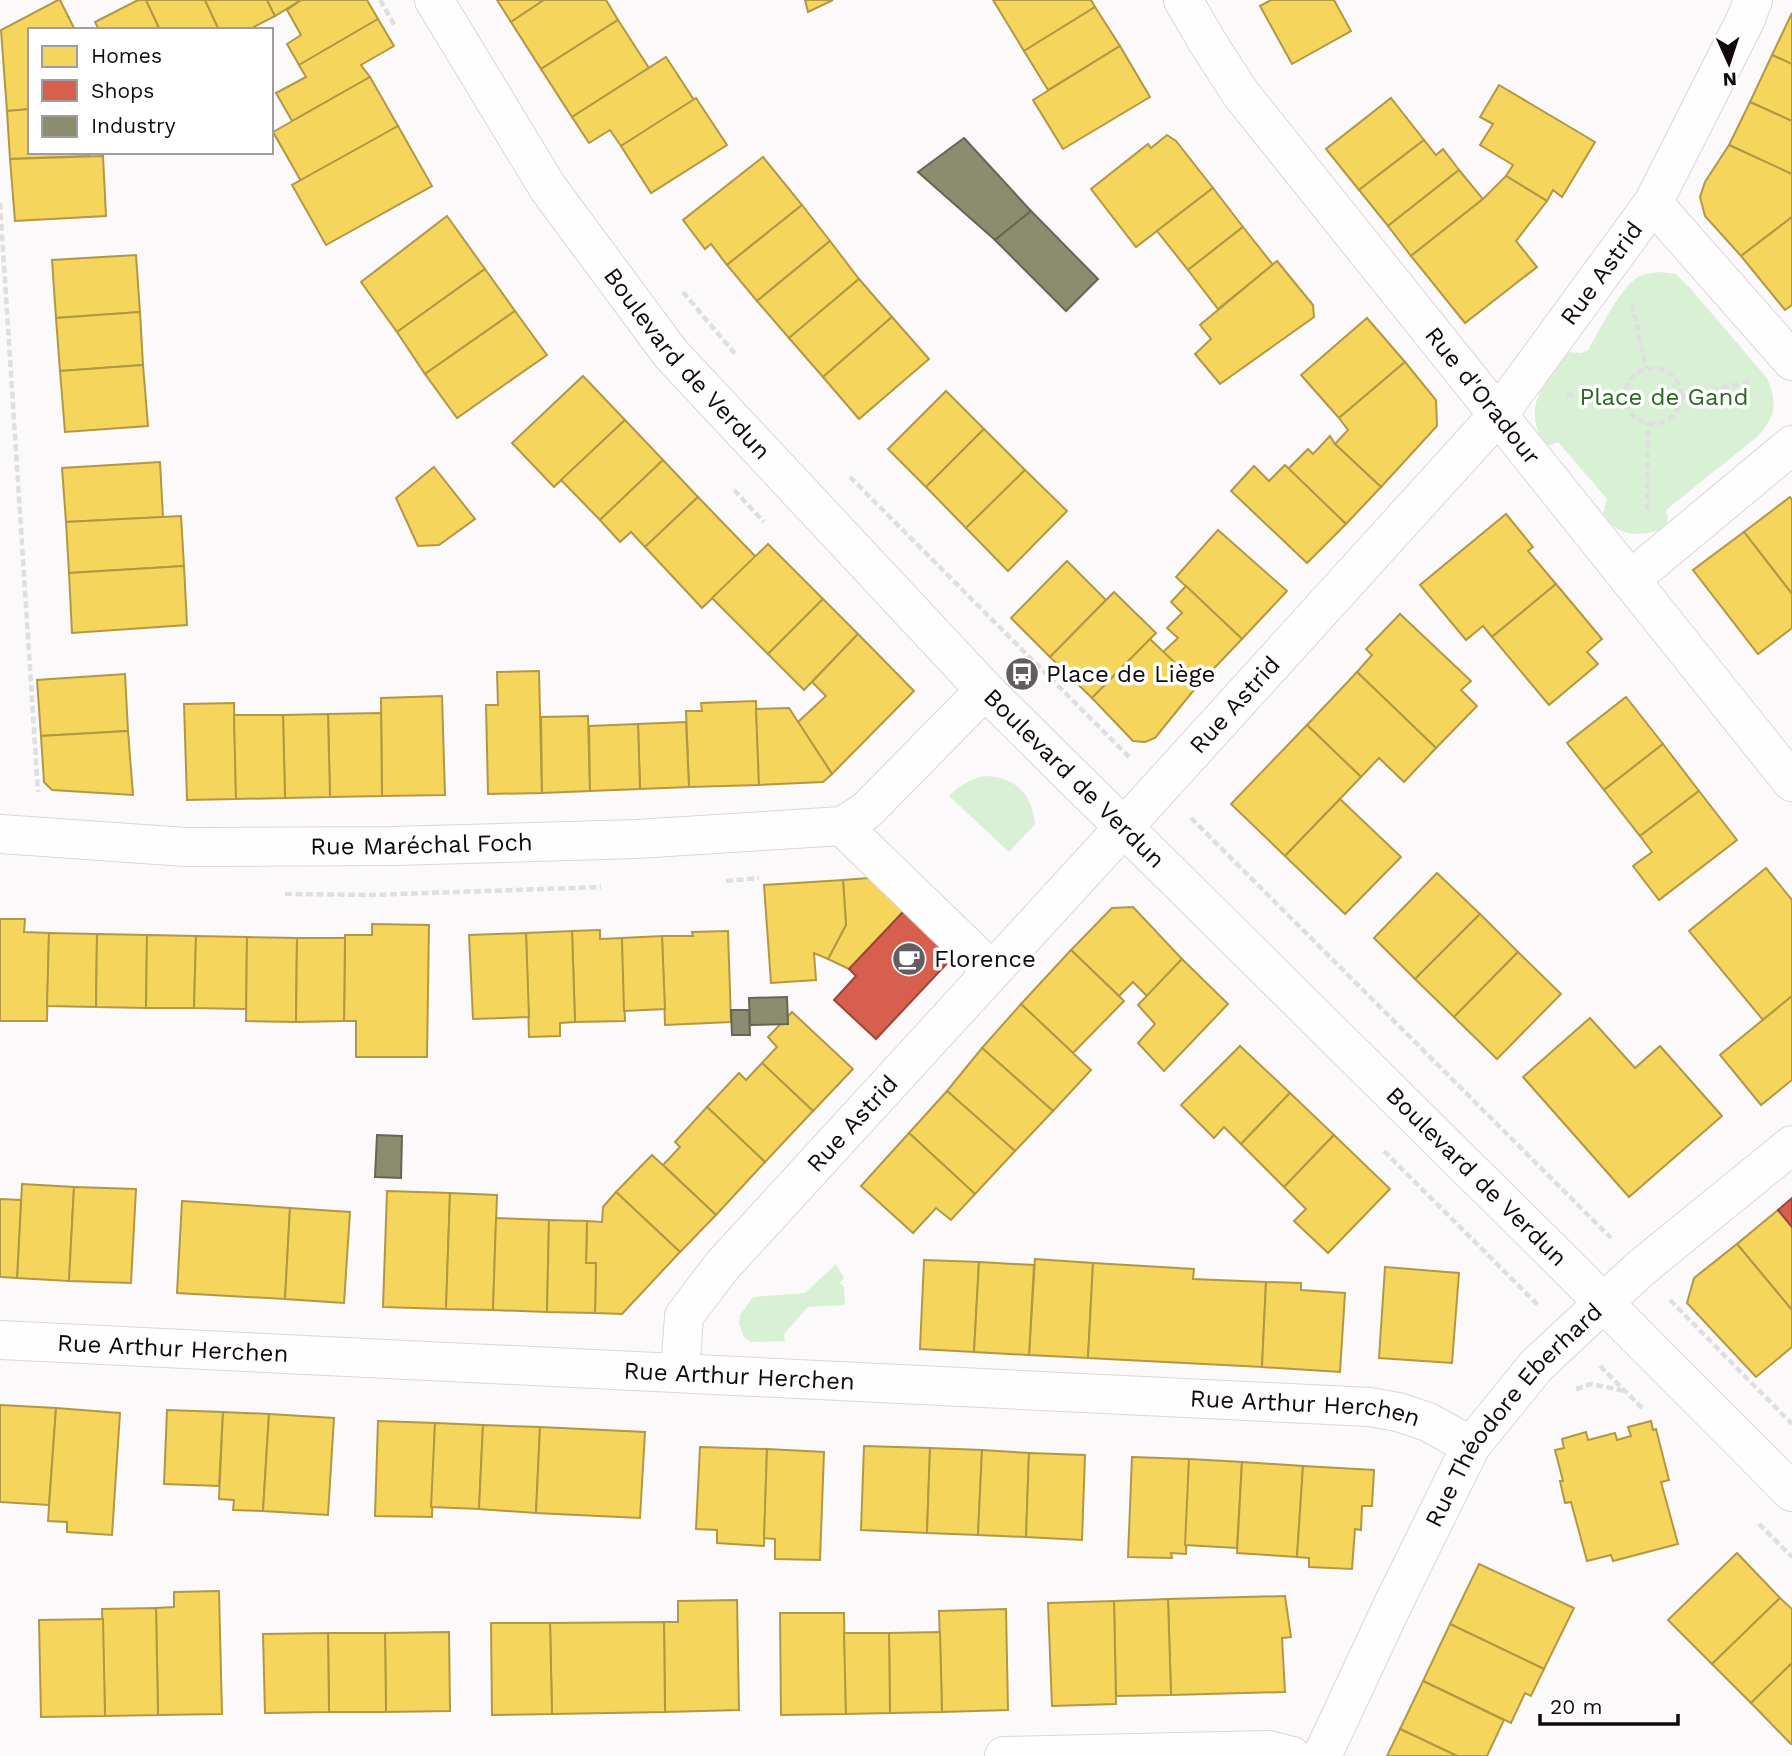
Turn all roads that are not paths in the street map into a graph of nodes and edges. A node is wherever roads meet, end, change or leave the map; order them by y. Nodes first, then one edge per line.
1 (434, 0) edge
2 (1183, 0) edge
3 (1753, 0) edge
4 (1653, 203) junction
5 (1792, 361) edge
6 (1498, 415) junction
7 (1792, 445) edge
8 (1630, 580) junction
9 (985, 690) junction
10 (1792, 782) edge
11 (842, 826) junction
12 (1123, 828) junction
13 (0, 834) edge
14 (992, 971) junction
15 (1792, 1145) edge
16 (1604, 1302) junction
17 (0, 1340) edge
18 (680, 1373) junction
19 (1471, 1446) junction
20 (1792, 1492) edge
21 (1004, 1756) edge
22 (1292, 1756) edge
23 (1322, 1756) edge

1 - 9 street, Boulevard de Verdun
2 - 6 street, Rue d'Oradour
3 - 4 street, Rue Astrid
4 - 5 street
4 - 6 street, Rue Astrid
6 - 8 street, Rue d'Oradour
6 - 12 street, Rue Astrid
7 - 8 street
8 - 10 street, Rue d'Oradour
9 - 11 street
9 - 12 street, Boulevard de Verdun
11 - 13 street, Rue Maréchal Foch
11 - 14 street
12 - 14 street, Rue Astrid
12 - 16 street, Boulevard de Verdun
14 - 18 street, Rue Astrid
15 - 16 street, Rue Théodore Eberhard
16 - 19 street, Rue Théodore Eberhard
16 - 20 street, Boulevard de Verdun
17 - 18 street, Rue Arthur Herchen
18 - 19 street, Rue Arthur Herchen
19 - 23 street, Rue Théodore Eberhard
21 - 22 street

